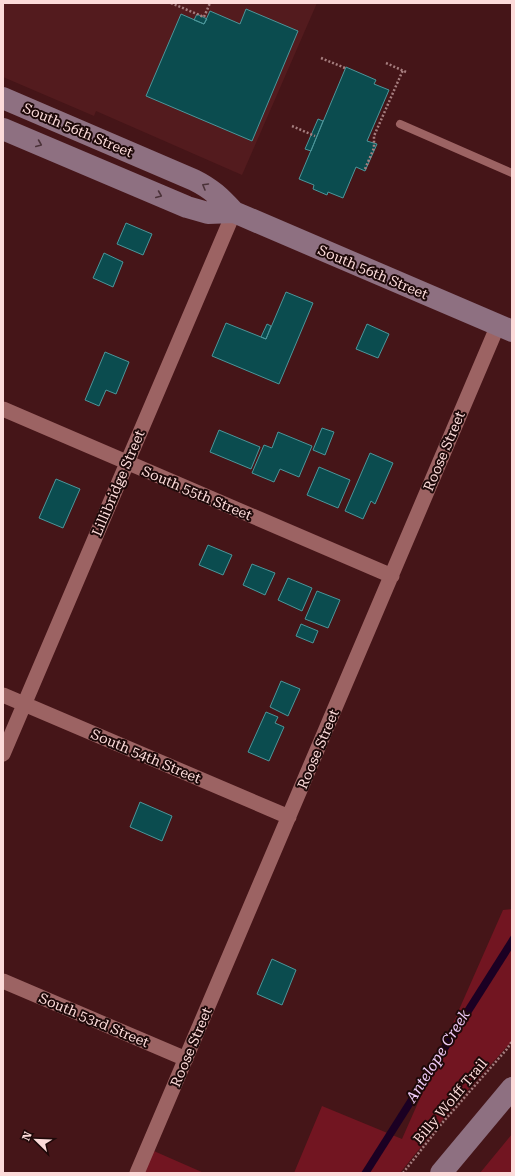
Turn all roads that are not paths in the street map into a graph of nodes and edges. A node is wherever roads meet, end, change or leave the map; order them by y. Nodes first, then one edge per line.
1 (3, 98) edge
2 (400, 124) dead end
3 (3, 129) edge
4 (512, 173) edge
5 (234, 212) junction
6 (505, 328) edge
7 (3, 409) edge
8 (127, 462) junction
9 (392, 576) junction
10 (3, 695) edge
11 (24, 704) junction
12 (3, 754) edge
13 (289, 817) junction
14 (3, 981) edge
15 (186, 1059) junction
16 (512, 1088) edge
17 (137, 1173) edge
18 (441, 1173) edge

5 -> 1 main road, South 56th Street
2 - 4 lane
3 -> 5 main road, South 56th Street
5 - 6 main road, South 56th Street
5 - 8 street, Lillibridge Street
6 - 9 street, Roose Street
7 - 8 street, South 55th Street
8 - 9 street, South 55th Street
8 - 11 street, Lillibridge Street
9 - 13 street, Roose Street
10 - 11 street, South 54th Street
11 - 12 street, Lillibridge Street
11 - 13 street, South 54th Street
13 - 15 street, Roose Street
14 - 15 street, South 53rd Street
15 - 17 street, Roose Street
16 - 18 main road

